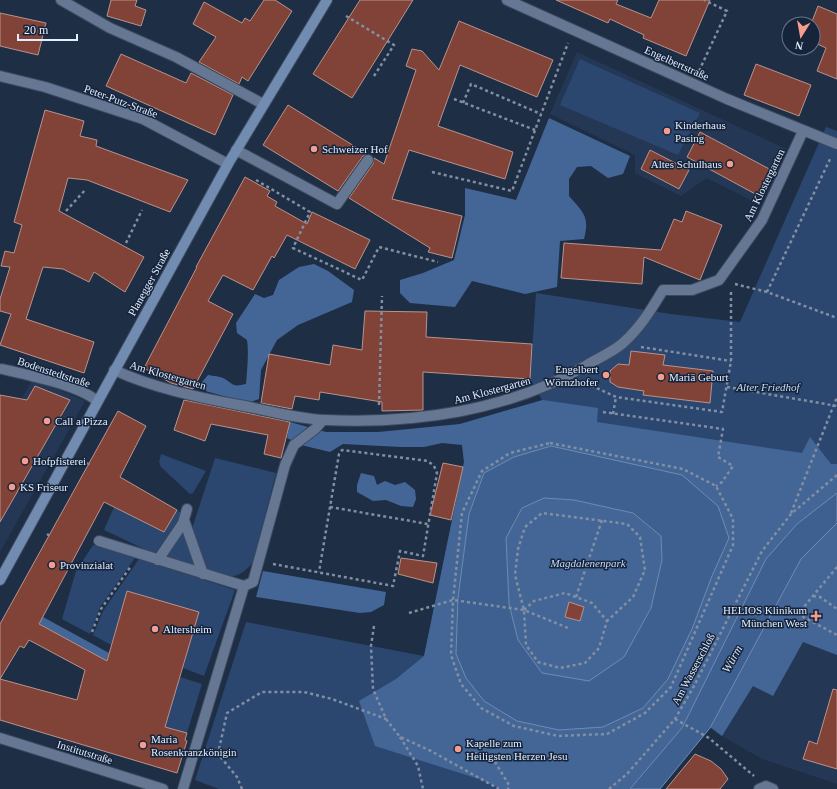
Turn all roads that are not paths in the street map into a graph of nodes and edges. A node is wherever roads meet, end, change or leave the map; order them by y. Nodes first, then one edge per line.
1 (61, 0) edge
2 (327, 0) edge
3 (508, 0) edge
4 (0, 76) edge
5 (263, 104) junction
6 (803, 131) junction
7 (837, 144) edge
8 (236, 150) junction
9 (368, 160) dead end
10 (228, 164) junction
11 (2, 368) dead end
12 (114, 370) junction
13 (97, 401) junction
14 (323, 420) junction
15 (187, 509) dead end
16 (184, 520) junction
17 (99, 541) dead end
18 (158, 560) junction
19 (203, 574) junction
20 (0, 580) edge
21 (244, 586) junction
22 (0, 738) edge
23 (163, 789) edge
24 (183, 789) edge

1 - 5 street
2 - 5 main road, Planegger Straße
3 - 6 street, Engelbertstraße
4 - 10 street, Peter-Putz-Straße
5 - 8 main road, Planegger Straße
6 - 7 street, Engelbertstraße
6 - 14 street, Am Klostergarten
8 - 9 street
8 - 10 main road, Planegger Straße
10 - 12 main road, Planegger Straße
11 - 13 street, Bodenstedtstraße
12 - 13 main road, Planegger Straße
12 - 14 street, Am Klostergarten
13 - 20 main road, Planegger Straße
14 - 21 street
15 - 16 street
16 - 18 street
16 - 19 street
17 - 18 street
18 - 19 street
19 - 21 street
21 - 24 street
22 - 23 street, Institutstraße

